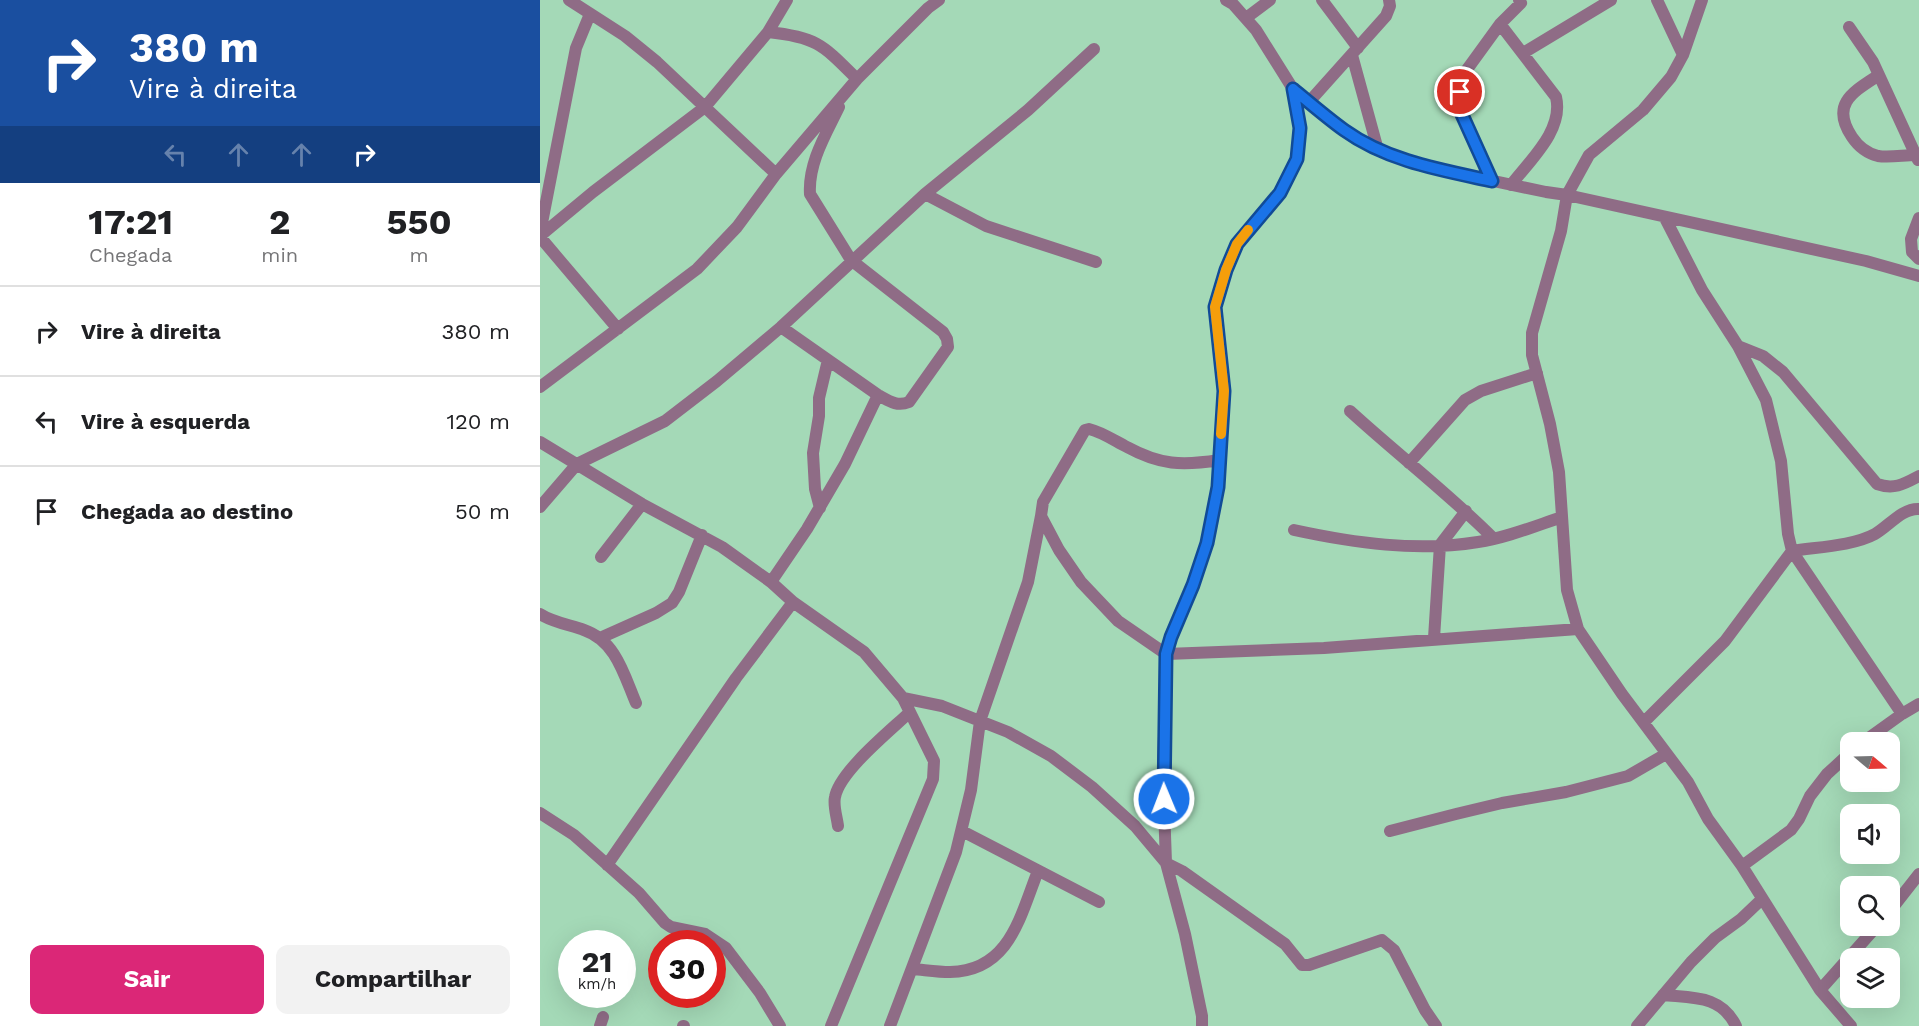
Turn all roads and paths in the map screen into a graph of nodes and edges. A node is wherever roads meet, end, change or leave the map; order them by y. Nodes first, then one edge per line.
1 (569, 0) edge
2 (787, 0) edge
3 (939, 0) edge
4 (1226, 0) edge
5 (1270, 0) edge
6 (1322, 0) edge
7 (1389, 0) edge
8 (1611, 0) edge
9 (1657, 0) edge
10 (1702, 0) edge
11 (1522, 1) edge
12 (590, 14) junction
13 (1246, 18) junction
14 (1500, 24) junction
15 (1849, 27) dead end
16 (768, 32) junction
17 (1094, 50) dead end
18 (1355, 52) junction
19 (1523, 52) junction
20 (1683, 55) junction
21 (1879, 75) junction
22 (857, 78) junction
23 (1293, 89) junction
24 (847, 90) junction
25 (1309, 102) junction
26 (705, 107) junction
27 (1378, 150) junction
28 (1917, 158) edge
29 (776, 174) junction
30 (1492, 181) junction
31 (1511, 185) junction
32 (925, 194) junction
33 (1567, 195) junction
34 (1665, 218) junction
35 (1919, 218) edge
36 (540, 235) edge
37 (1919, 259) edge
38 (851, 260) junction
39 (1096, 262) dead end
40 (1919, 276) edge
41 (781, 327) junction
42 (618, 329) junction
43 (1738, 346) junction
44 (828, 360) junction
45 (1537, 373) junction
46 (540, 387) edge
47 (878, 395) junction
48 (1350, 411) dead end
49 (540, 442) edge
50 (1219, 460) junction
51 (1408, 463) junction
52 (578, 464) junction
53 (1919, 476) edge
54 (642, 504) junction
55 (540, 507) edge
56 (820, 508) junction
57 (1919, 509) edge
58 (1466, 511) junction
59 (1041, 516) junction
60 (1562, 518) junction
61 (1294, 530) dead end
62 (702, 536) junction
63 (1493, 538) junction
64 (1440, 546) junction
65 (1792, 551) junction
66 (601, 557) dead end
67 (771, 582) junction
68 (794, 602) junction
69 (541, 618) edge
70 (1578, 629) junction
71 (600, 638) junction
72 (1434, 638) junction
73 (1166, 654) junction
74 (903, 698) junction
75 (636, 703) dead end
76 (1919, 704) edge
77 (910, 712) junction
78 (1902, 714) junction
79 (980, 721) junction
80 (1644, 722) junction
81 (1877, 732) edge
82 (1666, 754) junction
83 (1840, 762) edge
84 (540, 814) edge
85 (838, 826) dead end
86 (962, 831) junction
87 (1390, 831) dead end
88 (1166, 863) junction
89 (607, 865) junction
90 (1743, 866) junction
91 (1038, 871) junction
92 (1919, 874) edge
93 (1900, 898) edge
94 (1762, 899) junction
95 (1099, 902) dead end
96 (1868, 936) edge
97 (913, 969) junction
98 (1820, 990) junction
99 (1664, 994) junction
100 (780, 1026) edge
101 (831, 1026) edge
102 (890, 1026) edge
103 (1202, 1026) edge
104 (1436, 1026) edge
105 (1637, 1026) edge
106 (1736, 1026) edge
107 (1851, 1026) edge

1 - 12 street
2 - 16 street
3 - 22 street
4 - 13 street
5 - 13 street
6 - 18 street
7 - 18 street
8 - 19 street
9 - 20 street
10 - 20 street
11 - 14 street
12 - 26 street
12 - 36 street
13 - 23 street
14 - 19 street
14 - 30 street
15 - 21 street
16 - 22 street
16 - 26 street
17 - 32 street
18 - 25 street
18 - 27 street
19 - 31 street
20 - 33 street
21 - 28 street
21 - 28 street
22 - 24 street
23 - 25 street
23 - 50 street
24 - 29 street
24 - 38 street
25 - 27 street
26 - 29 street
26 - 36 street
27 - 30 street
29 - 42 street
30 - 31 street
31 - 33 street
32 - 38 street
32 - 39 street
33 - 34 street
33 - 45 street
34 - 40 street
34 - 43 street
35 - 37 street
36 - 42 street
38 - 41 street
38 - 47 street
41 - 44 street
41 - 52 street
42 - 46 street
43 - 53 street
43 - 65 street
44 - 47 street
44 - 56 street
45 - 51 street
45 - 60 street
47 - 56 street
48 - 51 street
49 - 52 street
50 - 59 street
50 - 73 street
51 - 58 street
52 - 54 street
52 - 55 street
54 - 62 street
54 - 66 street
56 - 67 street
57 - 65 street
58 - 63 street
58 - 64 street
59 - 73 street
59 - 79 street
60 - 63 street
60 - 70 street
61 - 64 street
62 - 67 street
62 - 71 street
63 - 64 street
64 - 72 street
65 - 78 street
65 - 80 street
67 - 68 street
68 - 74 street
68 - 89 street
69 - 71 street
70 - 72 street
70 - 80 street
71 - 75 street
72 - 73 street
73 - 88 street
74 - 77 street
74 - 79 street
76 - 78 street
77 - 85 street
77 - 101 street
78 - 81 street
79 - 86 street
79 - 88 street
80 - 82 street
82 - 87 street
82 - 90 street
83 - 90 street
84 - 89 street
86 - 91 street
86 - 97 street
88 - 103 street
88 - 104 street
89 - 100 street
90 - 94 street
91 - 95 street
91 - 97 street
92 - 93 street
94 - 98 street
94 - 99 street
96 - 98 street
97 - 102 street
98 - 107 street
99 - 105 street
99 - 106 street

